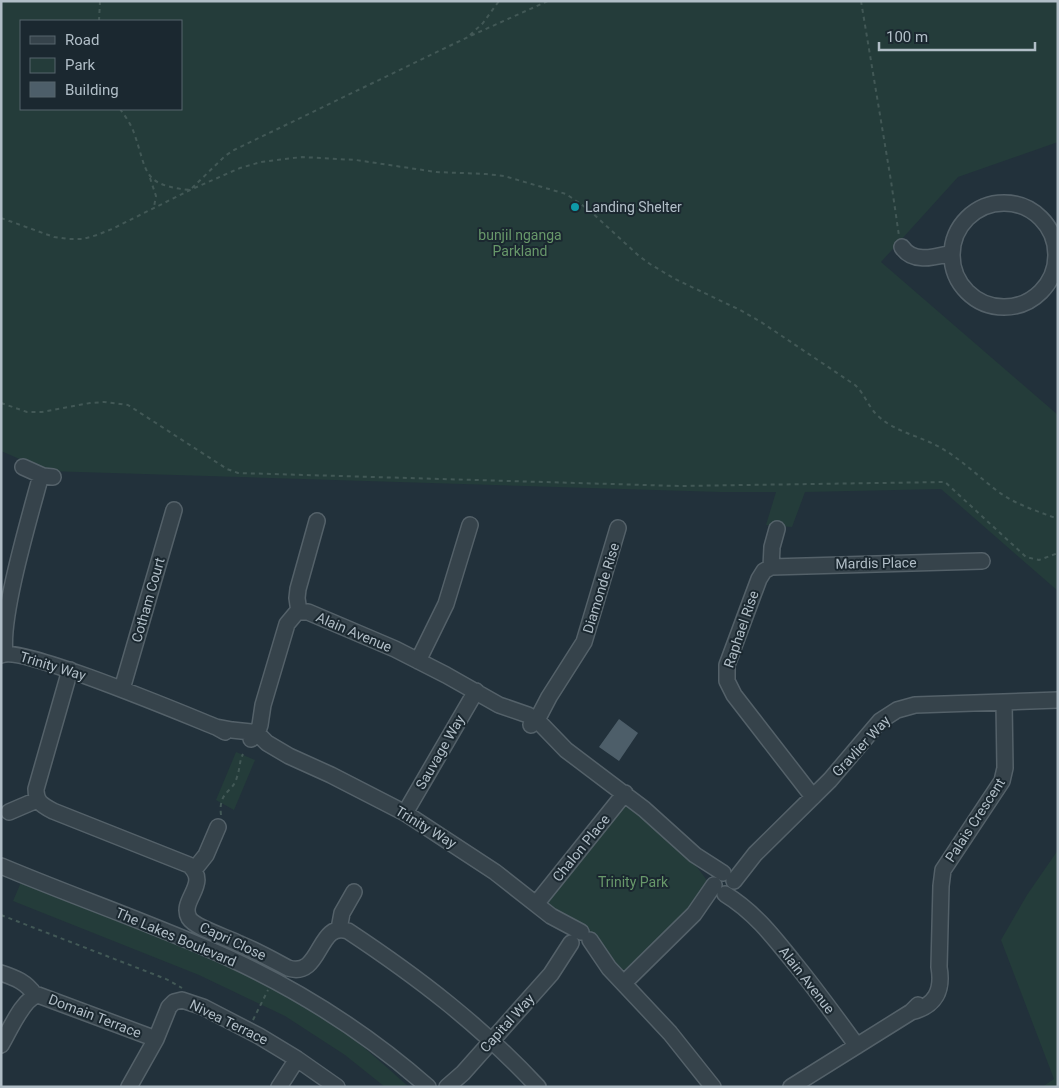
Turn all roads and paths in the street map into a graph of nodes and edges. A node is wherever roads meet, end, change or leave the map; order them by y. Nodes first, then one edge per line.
1 (100, 1) edge
2 (499, 1) edge
3 (548, 1) edge
4 (861, 1) edge
5 (99, 20) edge
6 (468, 37) junction
7 (121, 110) edge
8 (149, 176) junction
9 (190, 190) junction
10 (154, 208) junction
11 (1, 218) edge
12 (902, 247) joint
13 (952, 253) junction
14 (1, 403) edge
15 (23, 467) dead end
16 (174, 510) dead end
17 (1058, 519) edge
18 (317, 521) dead end
19 (470, 525) dead end
20 (618, 528) dead end
21 (777, 529) dead end
22 (1058, 553) edge
23 (982, 561) dead end
24 (771, 566) junction
25 (300, 612) junction
26 (3, 654) edge
27 (418, 661) junction
28 (70, 670) junction
29 (122, 690) junction
30 (476, 691) junction
31 (1058, 700) edge
32 (1004, 702) junction
33 (533, 721) junction
34 (253, 735) junction
35 (244, 754) dead end
36 (624, 793) junction
37 (813, 797) junction
38 (37, 800) junction
39 (9, 812) dead end
40 (405, 813) junction
41 (220, 824) joint
42 (1, 866) edge
43 (194, 870) junction
44 (1, 873) edge
45 (22, 875) junction
46 (724, 884) junction
47 (354, 892) dead end
48 (536, 904) junction
49 (339, 929) junction
50 (579, 943) junction
51 (1, 972) edge
52 (624, 983) junction
53 (35, 995) junction
54 (324, 1011) junction
55 (156, 1039) junction
56 (493, 1040) junction
57 (1, 1045) edge
58 (857, 1046) junction
59 (297, 1059) junction
60 (463, 1073) junction
61 (129, 1087) edge
62 (279, 1087) edge
63 (337, 1087) edge
64 (414, 1087) edge
65 (428, 1087) edge
66 (447, 1087) edge
67 (453, 1087) edge
68 (538, 1087) edge
69 (713, 1087) edge
70 (791, 1087) edge

1 - 5 path
2 - 6 path
3 - 6 path
4 - 12 path
6 - 9 path
7 - 8 path
8 - 9 path
8 - 10 path
9 - 10 path
9 - 17 path
10 - 11 path
12 - 13 street
13 - 13 street
14 - 22 path
15 - 26 street
16 - 29 street, Cotham Court
18 - 25 street
19 - 27 street
20 - 33 street, Diamonde Rise
21 - 24 street
23 - 24 street, Mardis Place
24 - 37 street, Raphael Rise
25 - 27 street, Alain Avenue
25 - 34 street, Alain Avenue
26 - 28 street, Trinity Way
27 - 30 street, Alain Avenue
28 - 29 street, Trinity Way
28 - 38 street
29 - 34 street, Trinity Way
30 - 33 street, Alain Avenue
30 - 40 street, Sauvage Way
31 - 32 street, Gravlier Way
32 - 37 street, Gravlier Way
32 - 58 street, Palais Crescent
33 - 36 street, Alain Avenue
34 - 40 street, Trinity Way
35 - 41 path
36 - 46 street, Alain Avenue
36 - 48 street, Chalon Place
37 - 46 street, Gravlier Way
38 - 39 street
38 - 43 street
40 - 48 street, Trinity Way
41 - 43 street, Capri Close
42 - 45 street, The Lakes Boulevard
43 - 49 street, Capri Close
44 - 45 street, The Lakes Boulevard
45 - 54 street, The Lakes Boulevard
46 - 52 street, Gravlier Way
46 - 58 street, Alain Avenue
47 - 49 street, Capri Close
48 - 50 street, Trinity Way
49 - 56 street
50 - 52 street, Trinity Way
50 - 56 street, Capital Way
51 - 53 street
52 - 69 street, Trinity Way
53 - 55 street, Domain Terrace
53 - 57 street, Domain Terrace
54 - 64 street, The Lakes Boulevard
54 - 65 street, The Lakes Boulevard
55 - 59 street, Nivea Terrace
55 - 61 street, Nivea Terrace
56 - 60 street, Capital Way
56 - 68 street
58 - 70 street, Palais Crescent
59 - 62 street
59 - 63 street, Nivea Terrace
60 - 66 street, Capital Way
60 - 67 street, Capital Way

